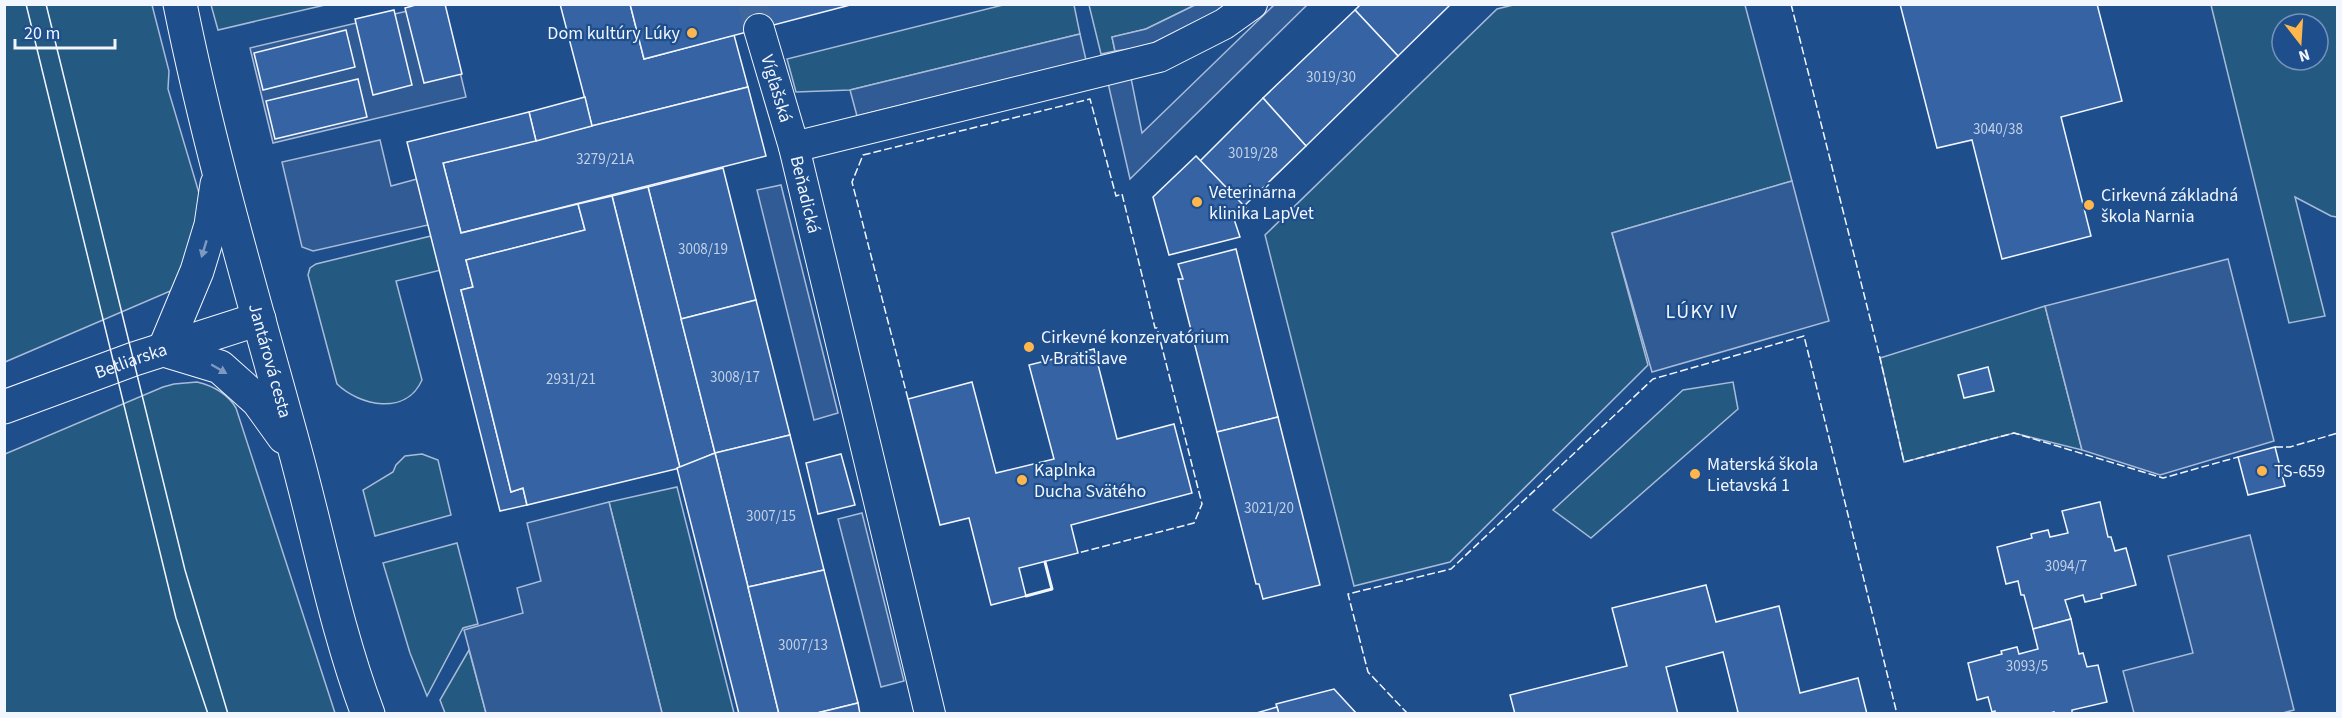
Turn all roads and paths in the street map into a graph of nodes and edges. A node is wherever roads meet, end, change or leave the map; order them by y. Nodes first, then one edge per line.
1 (180, 4) edge
2 (1252, 4) edge
3 (759, 29) tunnel mouth
4 (794, 147) junction
5 (219, 171) junction
6 (259, 319) junction
7 (164, 350) junction
8 (4, 407) edge
9 (297, 458) junction
10 (368, 714) edge
11 (930, 714) edge

1 - 5 street, Jantárová cesta
2 - 4 street, Beňadická
3 - 4 street, Vígľašská
4 - 11 street, Beňadická
5 - 6 street, Jantárová cesta
5 -> 7 street
6 - 7 street, Betliarska
6 - 9 street, Jantárová cesta
7 - 8 street, Betliarska
7 -> 9 street
9 - 10 street, Jantárová cesta

